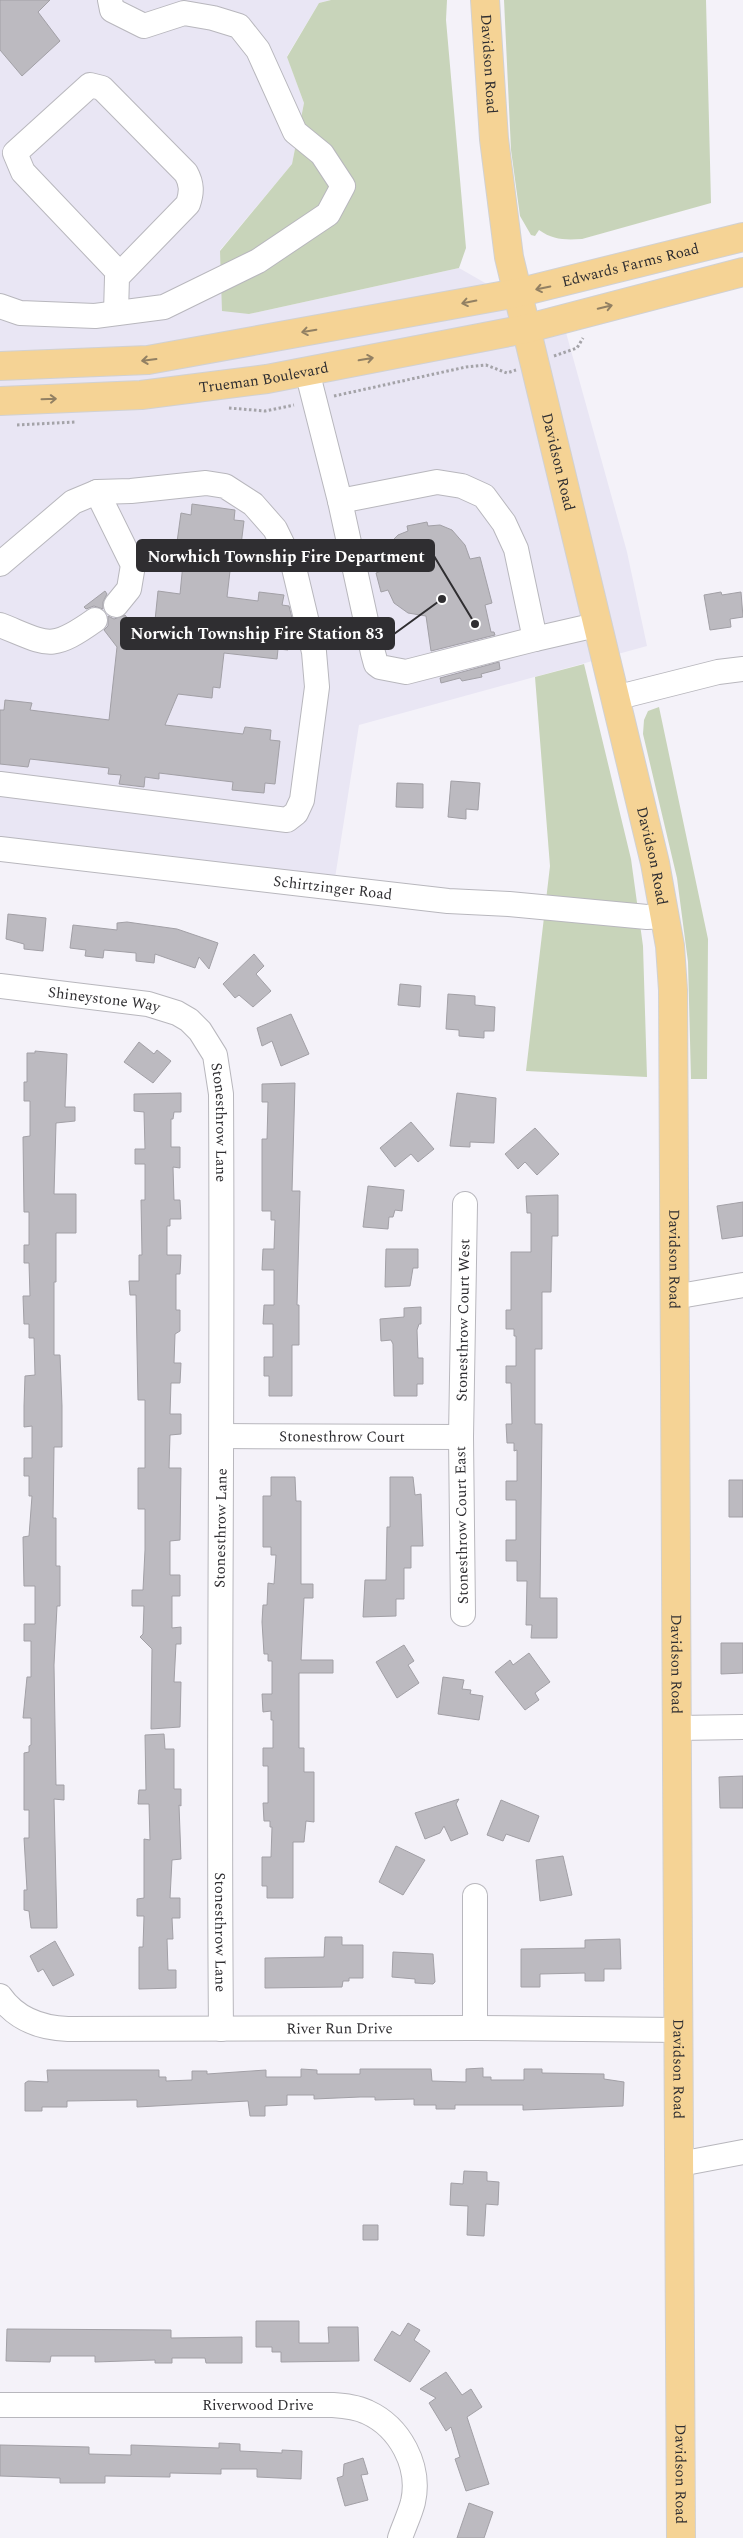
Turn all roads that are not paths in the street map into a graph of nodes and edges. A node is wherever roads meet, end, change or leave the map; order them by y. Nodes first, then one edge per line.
1 (110, 0) edge
2 (485, 0) edge
3 (184, 7) edge
4 (743, 236) edge
5 (743, 272) edge
6 (120, 274) junction
7 (517, 293) junction
8 (0, 306) edge
9 (116, 313) junction
10 (525, 329) junction
11 (0, 366) edge
12 (307, 371) junction
13 (0, 401) edge
14 (97, 492) junction
15 (340, 501) junction
16 (0, 564) edge
17 (116, 605) dead end
18 (95, 620) dead end
19 (0, 625) edge
20 (596, 625) junction
21 (535, 639) junction
22 (743, 669) edge
23 (615, 698) junction
24 (0, 784) edge
25 (0, 849) edge
26 (665, 916) junction
27 (0, 986) edge
28 (200, 1031) joint
29 (465, 1204) dead end
30 (743, 1286) edge
31 (674, 1297) junction
32 (223, 1436) junction
33 (461, 1436) junction
34 (463, 1614) dead end
35 (743, 1727) edge
36 (678, 1728) junction
37 (475, 1896) dead end
38 (2, 2004) edge
39 (475, 2028) junction
40 (221, 2029) junction
41 (679, 2030) junction
42 (743, 2152) edge
43 (680, 2164) junction
44 (0, 2405) edge
45 (400, 2538) edge
46 (681, 2538) edge

1 - 3 street
2 - 7 main road, Davidson Road
3 - 9 street
4 -> 7 main road, Edwards Farms Road
10 -> 5 main road
6 - 6 street
6 - 9 street
7 - 10 main road, Davidson Road
7 -> 11 main road
8 - 9 street
12 -> 10 main road, Trueman Boulevard
10 - 20 main road, Davidson Road
13 -> 12 main road, Trueman Boulevard
12 - 15 street
14 - 16 street
14 - 17 street
14 - 24 street
15 - 21 street
15 - 21 street
18 - 19 street
20 - 21 street
20 - 23 main road, Davidson Road
22 - 23 street
23 - 26 main road, Davidson Road
25 - 26 street, Schirtzinger Road
26 - 31 main road, Davidson Road
27 - 28 street, Shineystone Way
28 - 32 street, Stonesthrow Lane
29 - 33 street, Stonesthrow Court West
30 - 31 street
31 - 36 main road, Davidson Road
32 - 33 street, Stonesthrow Court
32 - 40 street, Stonesthrow Lane
33 - 34 street, Stonesthrow Court East
35 - 36 street
36 - 41 main road, Davidson Road
37 - 39 street
38 - 40 street, River Run Drive
39 - 40 street, River Run Drive
39 - 41 street, River Run Drive
41 - 43 main road, Davidson Road
42 - 43 street
43 - 46 main road, Davidson Road
44 - 45 street, Riverwood Drive

